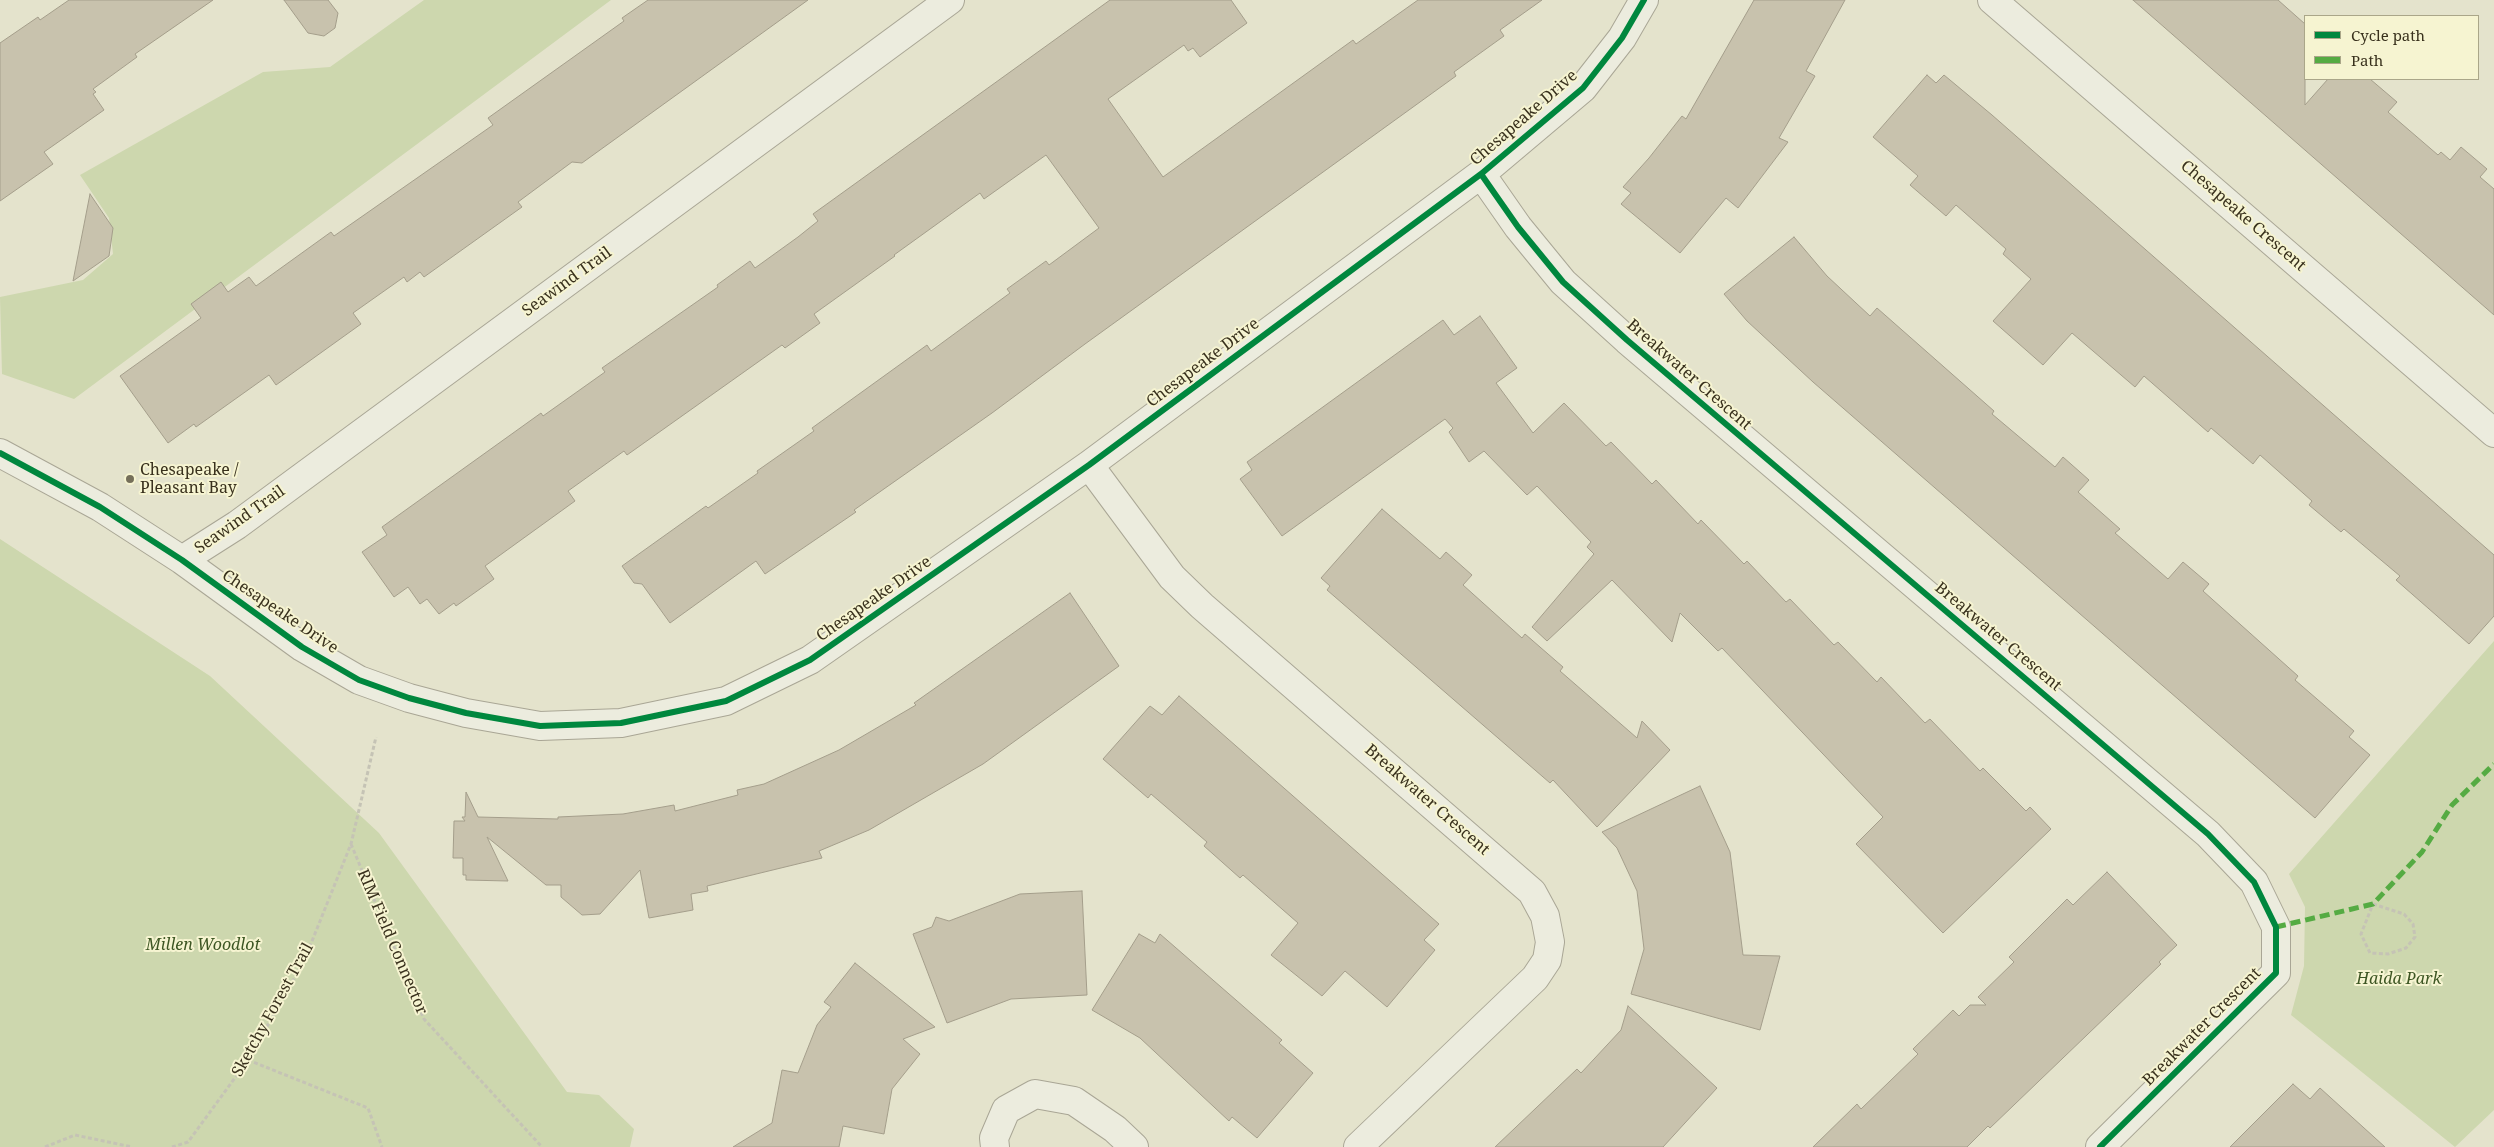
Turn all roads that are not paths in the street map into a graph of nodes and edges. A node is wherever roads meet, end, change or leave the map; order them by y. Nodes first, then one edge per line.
1 (950, 0) edge
2 (1644, 0) edge
3 (1992, 0) edge
4 (1480, 174) junction
5 (2494, 433) edge
6 (0, 453) edge
7 (1089, 465) junction
8 (182, 560) junction
9 (995, 1147) edge
10 (1134, 1147) edge
11 (1358, 1147) edge
12 (2100, 1147) edge

1 - 8 street, Seawind Trail
2 - 4 street, Chesapeake Drive
3 - 5 street, Chesapeake Crescent
4 - 7 street, Chesapeake Drive
4 - 12 street, Breakwater Crescent
6 - 8 street, Chesapeake Drive
7 - 8 street, Chesapeake Drive
7 - 11 street, Breakwater Crescent
9 - 10 street

